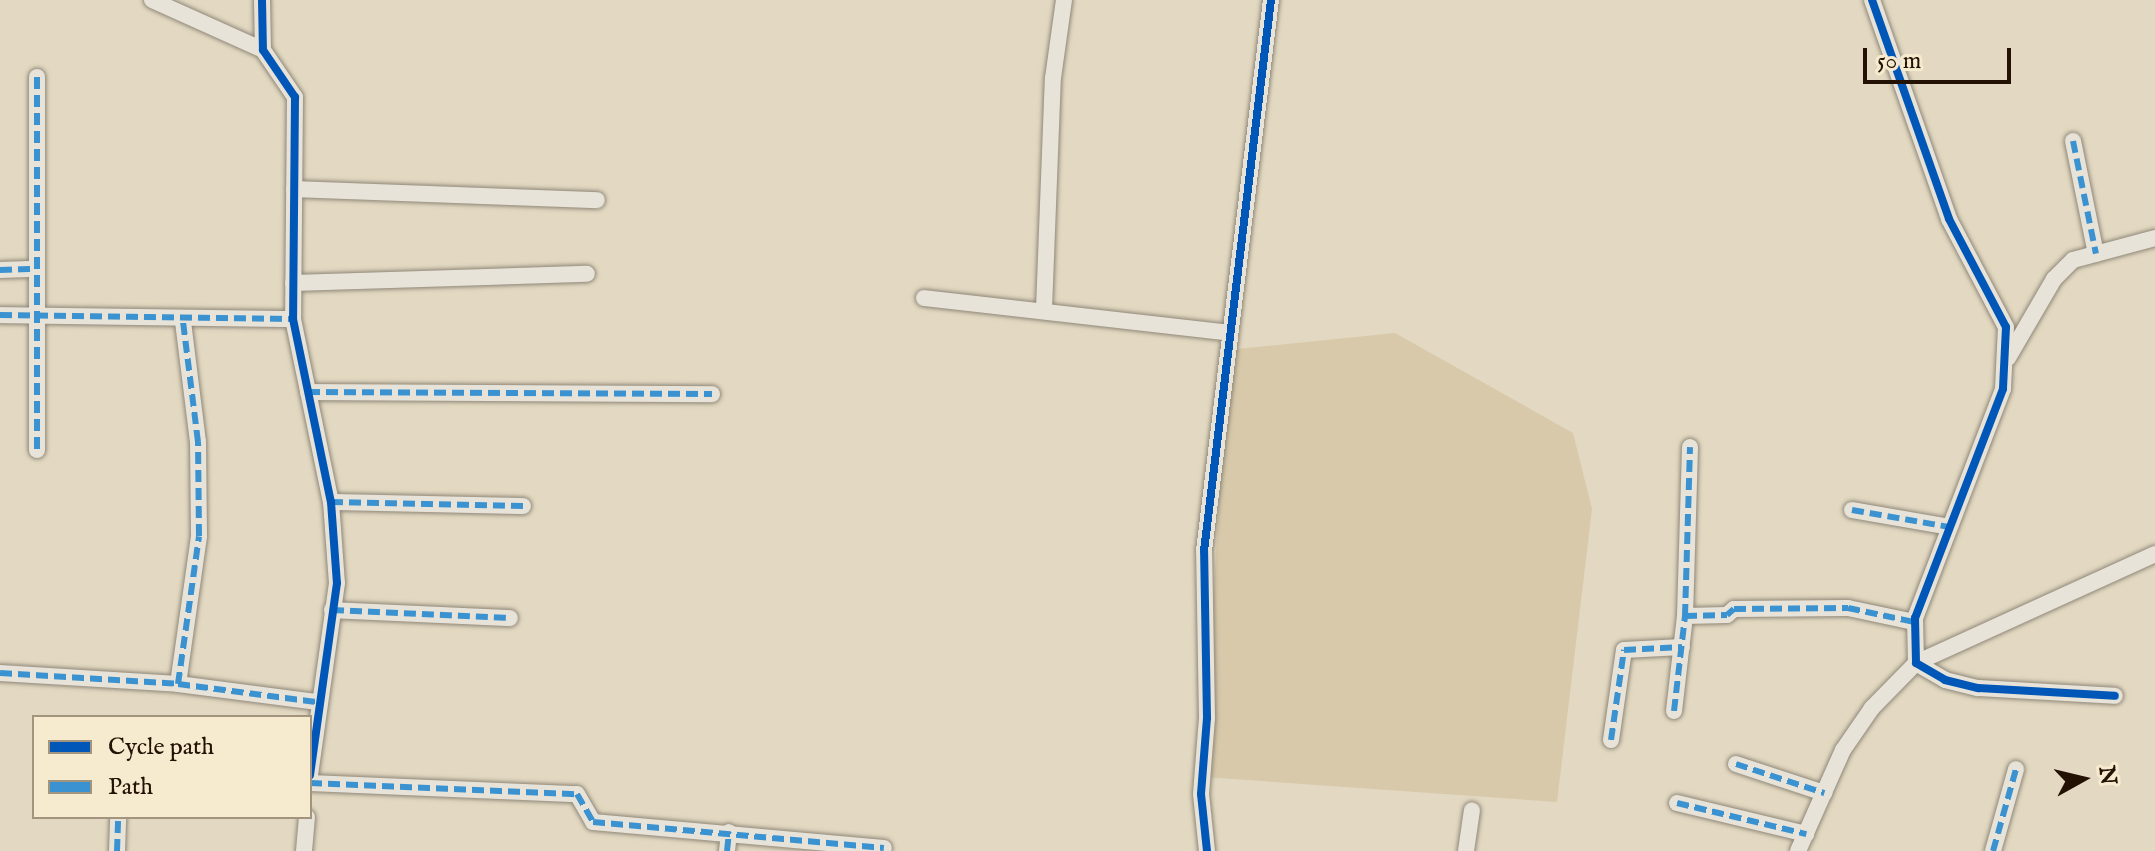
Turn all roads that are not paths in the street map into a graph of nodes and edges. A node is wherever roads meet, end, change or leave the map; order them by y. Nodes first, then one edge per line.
1 (152, 0) edge
2 (262, 0) edge
3 (1064, 0) edge
4 (1271, 0) edge
5 (1872, 0) edge
6 (263, 50) junction
7 (37, 77) dead end
8 (2073, 141) dead end
9 (294, 189) junction
10 (597, 200) dead end
11 (2155, 238) edge
12 (2096, 254) junction
13 (36, 269) junction
14 (0, 270) edge
15 (587, 274) dead end
16 (293, 283) junction
17 (924, 298) dead end
18 (1044, 309) junction
19 (39, 314) junction
20 (0, 315) edge
21 (293, 319) junction
22 (183, 322) junction
23 (1229, 333) junction
24 (2007, 360) junction
25 (308, 392) junction
26 (712, 394) dead end
27 (1690, 447) dead end
28 (37, 450) dead end
29 (331, 502) junction
30 (523, 506) dead end
31 (1852, 510) dead end
32 (1949, 527) junction
33 (2155, 554) edge
34 (332, 610) junction
35 (1685, 616) junction
36 (510, 618) dead end
37 (1914, 622) junction
38 (1682, 647) junction
39 (1916, 663) junction
40 (0, 673) edge
41 (178, 684) junction
42 (2115, 696) dead end
43 (316, 702) junction
44 (1674, 711) dead end
45 (1611, 740) dead end
46 (312, 751) edge
47 (1736, 764) dead end
48 (2016, 769) dead end
49 (312, 783) edge
50 (1824, 793) junction
51 (1677, 803) dead end
52 (1472, 810) dead end
53 (118, 819) edge
54 (307, 819) edge
55 (729, 832) junction
56 (1806, 834) junction
57 (884, 848) dead end
58 (117, 851) edge
59 (304, 851) edge
60 (727, 851) edge
61 (1207, 851) edge
62 (1466, 851) edge
63 (1798, 851) edge
64 (1993, 851) edge

1 - 6 street
2 - 6 street
3 - 18 street
4 - 23 street
5 - 24 street
6 - 9 street
7 - 13 street
8 - 12 street
9 - 10 street
9 - 16 street
11 - 12 street
12 - 24 street
13 - 14 street
13 - 19 street
15 - 16 street
16 - 21 street
17 - 18 street
18 - 23 street
19 - 20 street
19 - 22 street
19 - 28 street
21 - 22 street
21 - 25 street
22 - 41 street
23 - 61 street
24 - 32 street
25 - 26 street
25 - 29 street
27 - 35 street
29 - 30 street
29 - 34 street
31 - 32 street
32 - 37 street
33 - 39 street
34 - 36 street
34 - 43 street
35 - 37 street
35 - 38 street
37 - 39 street
38 - 44 street
38 - 45 street
39 - 42 street
39 - 50 street
40 - 41 street
41 - 43 street
43 - 46 street
47 - 50 street
48 - 64 street
49 - 55 street
50 - 56 street
51 - 56 street
52 - 62 street
53 - 58 street
54 - 59 street
55 - 57 street
55 - 60 street
56 - 63 street

